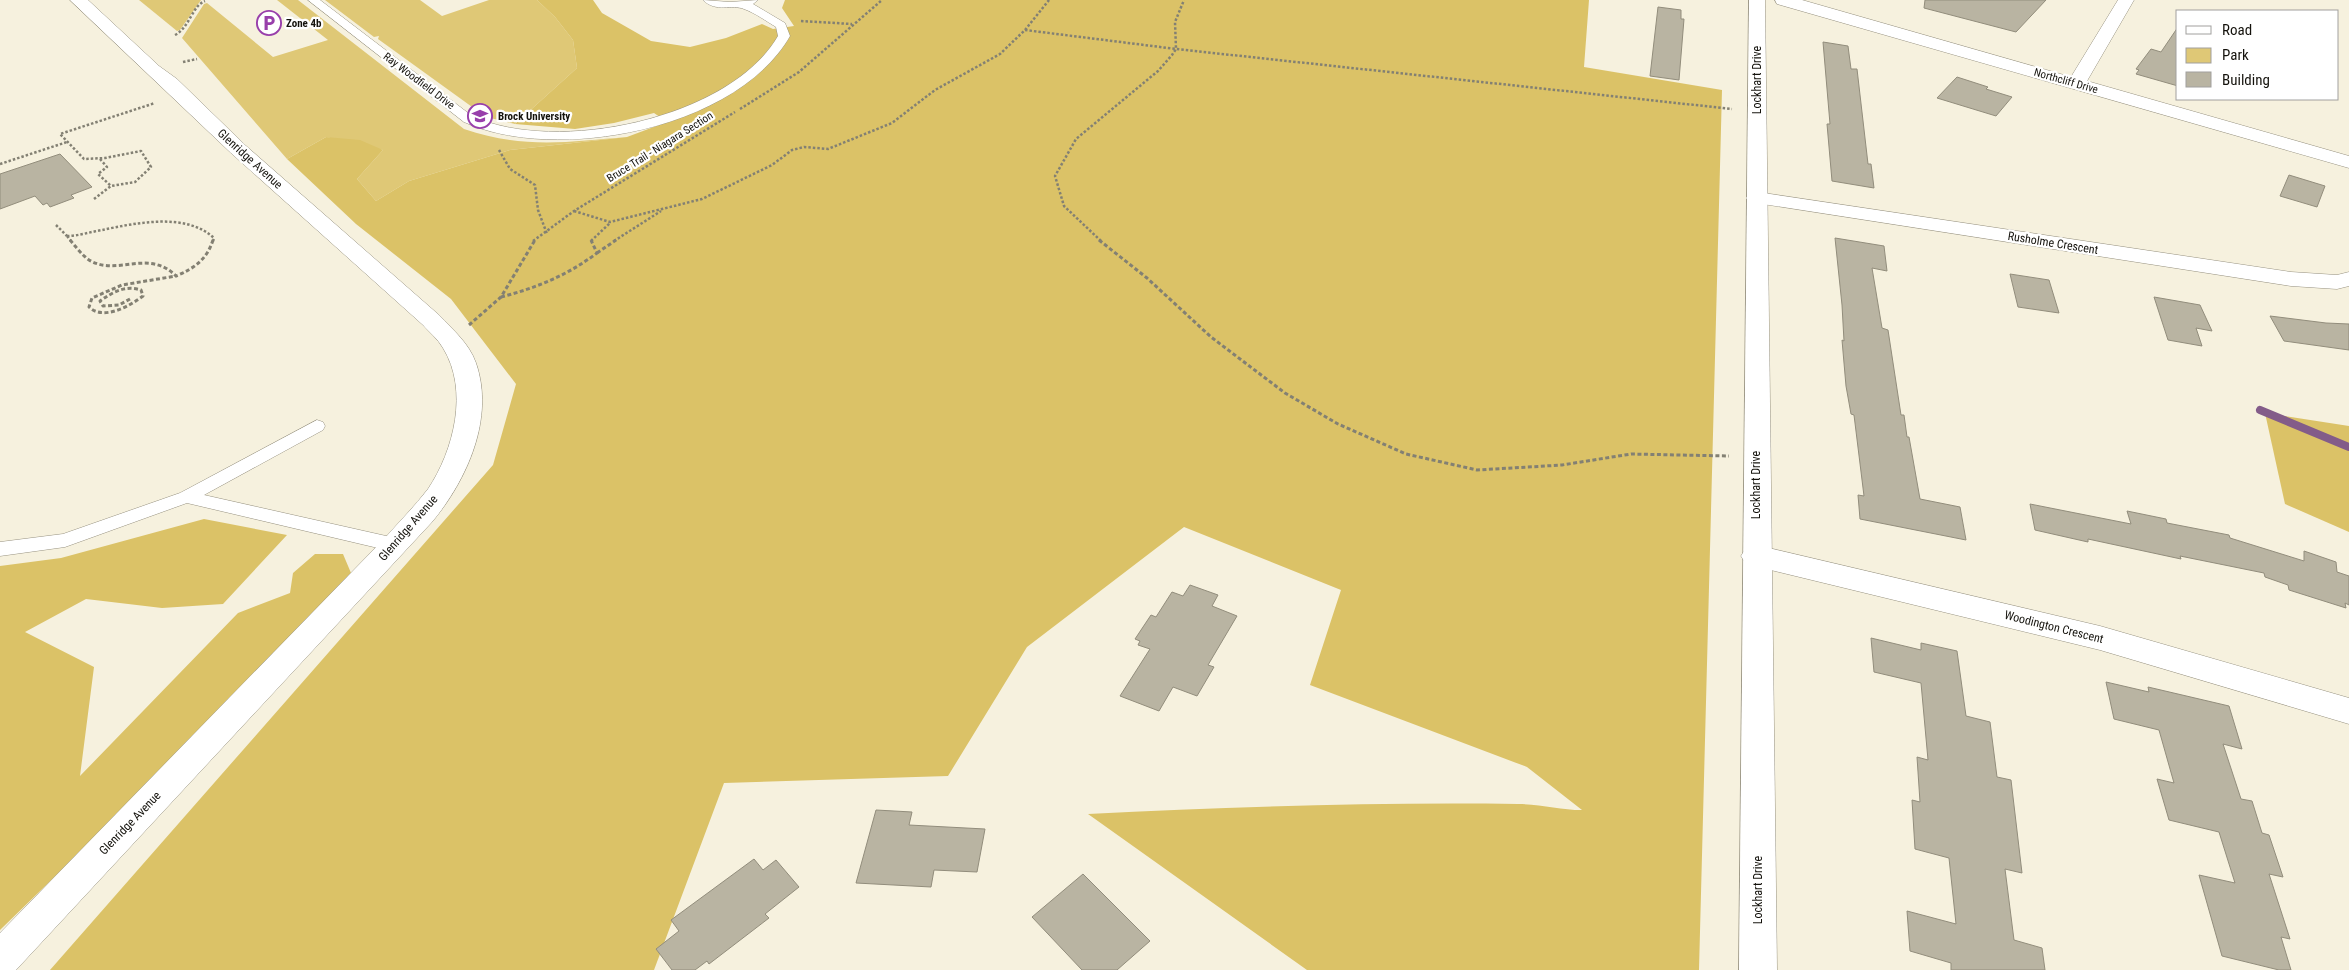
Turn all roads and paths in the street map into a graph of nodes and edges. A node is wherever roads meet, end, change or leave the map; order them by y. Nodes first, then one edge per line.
1 (78, 0) edge
2 (312, 0) edge
3 (708, 0) edge
4 (882, 0) edge
5 (1049, 0) edge
6 (1184, 0) edge
7 (1757, 0) edge
8 (1782, 0) edge
9 (2126, 0) edge
10 (205, 1) edge
11 (749, 2) edge
12 (772, 19) junction
13 (853, 24) junction
14 (1025, 30) junction
15 (175, 35) dead end
16 (1176, 49) junction
17 (197, 58) dead end
18 (183, 62) dead end
19 (2076, 84) junction
20 (155, 103) dead end
21 (1757, 111) junction
22 (67, 142) junction
23 (498, 148) dead end
24 (100, 158) junction
25 (2349, 162) edge
26 (0, 164) edge
27 (111, 186) junction
28 (1757, 198) junction
29 (94, 200) dead end
30 (667, 208) junction
31 (574, 211) junction
32 (610, 222) junction
33 (56, 225) dead end
34 (546, 234) junction
35 (66, 236) junction
36 (597, 253) junction
37 (176, 276) junction
38 (2349, 279) edge
39 (501, 297) junction
40 (130, 298) dead end
41 (467, 328) dead end
42 (317, 426) dead end
43 (1756, 457) junction
44 (186, 497) junction
45 (395, 545) junction
46 (0, 549) edge
47 (1756, 556) junction
48 (2349, 711) edge
49 (0, 960) edge
50 (1758, 970) edge

1 - 45 street, Glenridge Avenue
2 - 12 lane, Ray Woodfield Drive
3 - 11 lane
4 - 13 path, Bruce Trail - Niagara Section
5 - 14 path
6 - 16 path
7 - 21 street, Lockhart Drive
8 - 19 street, Northcliff Drive
9 - 19 street
10 - 15 path
11 - 12 lane
12 - 13 path
13 - 31 path, Bruce Trail - Niagara Section
14 - 16 path
14 - 30 path
16 - 21 path
16 - 43 path
17 - 18 path
19 - 25 street, Northcliff Drive
20 - 22 path
21 - 28 street, Lockhart Drive
22 - 24 path
22 - 26 path
23 - 34 path
24 - 27 path
24 - 27 path
27 - 29 path
28 - 38 street, Rusholme Crescent
28 - 43 street, Lockhart Drive
30 - 32 path
30 - 36 path
31 - 32 path
31 - 34 path, Bruce Trail - Niagara Section
32 - 36 path
33 - 35 path
34 - 39 path, Bruce Trail - Niagara Section
35 - 37 path
35 - 37 path
36 - 39 path
37 - 40 path
39 - 41 path, Bruce Trail - Niagara Section
42 - 44 lane
43 - 47 street, Lockhart Drive
44 - 45 lane
44 - 46 lane
45 - 49 street, Glenridge Avenue
47 - 48 street, Woodington Crescent
47 - 50 street, Lockhart Drive

